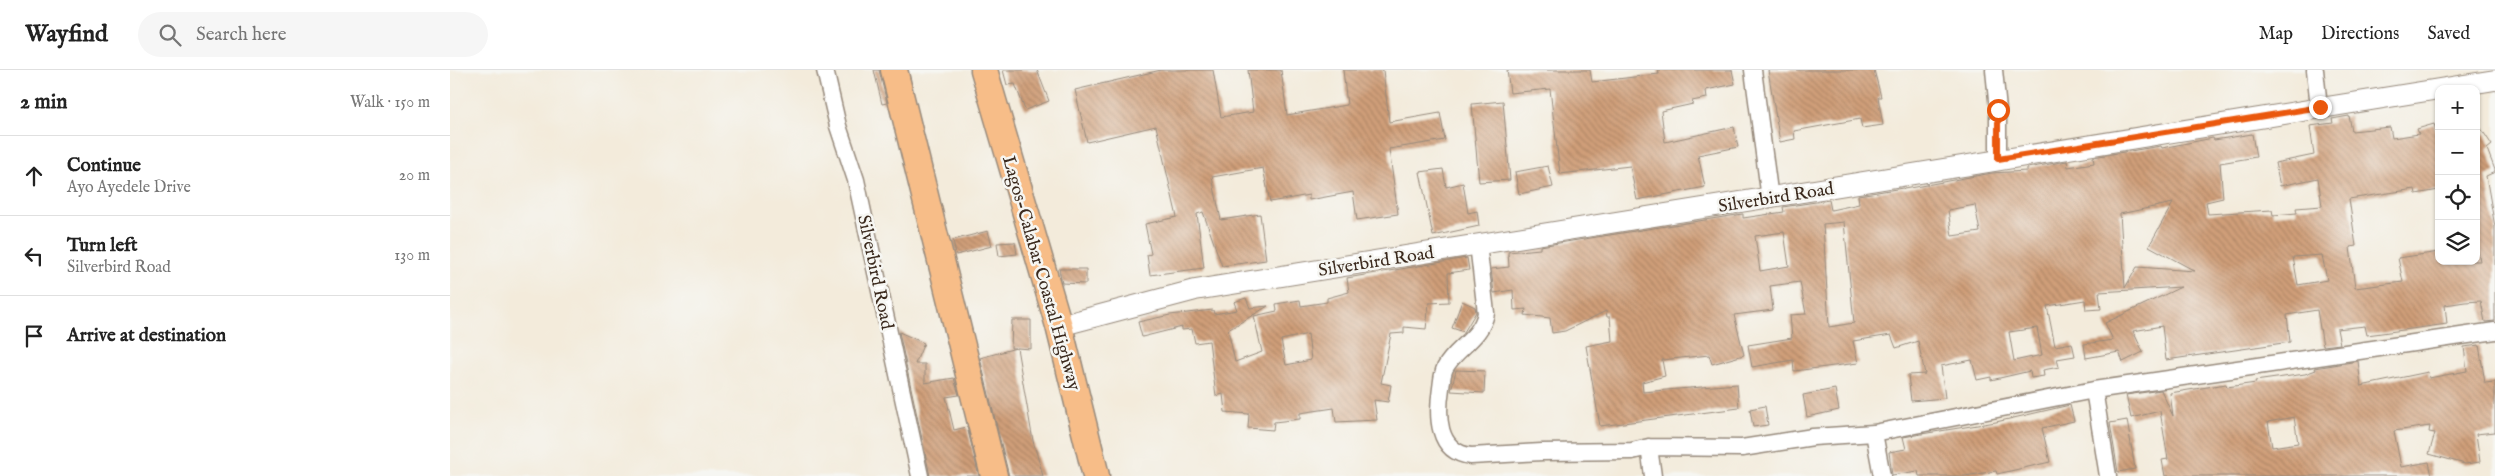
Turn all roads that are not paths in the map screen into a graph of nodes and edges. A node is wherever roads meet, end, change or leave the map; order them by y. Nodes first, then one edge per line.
1 (825, 70) edge
2 (894, 70) edge
3 (984, 70) edge
4 (1753, 70) edge
5 (1994, 70) edge
6 (2315, 70) edge
7 (2495, 80) edge
8 (2320, 107) junction
9 (1998, 159) junction
10 (1770, 199) junction
11 (1478, 244) junction
12 (1059, 326) junction
13 (2495, 331) edge
14 (2094, 390) junction
15 (1874, 432) junction
16 (1649, 447) junction
17 (920, 476) edge
18 (994, 476) edge
19 (1096, 476) edge
20 (1653, 476) edge
21 (1882, 476) edge
22 (2108, 476) edge

1 - 17 street, Silverbird Road
2 - 18 highway
3 - 12 highway, Lagos-Calabar Coastal Highway
4 - 10 street
5 - 9 street
6 - 8 street
7 - 8 street, Silverbird Road
8 - 9 street, Silverbird Road
9 - 10 street, Silverbird Road
10 - 11 street, Silverbird Road
11 - 12 street, Silverbird Road
11 - 16 street
12 - 19 highway, Lagos-Calabar Coastal Highway
13 - 14 street
14 - 15 street
14 - 22 street
15 - 16 street
15 - 21 street
16 - 20 street

